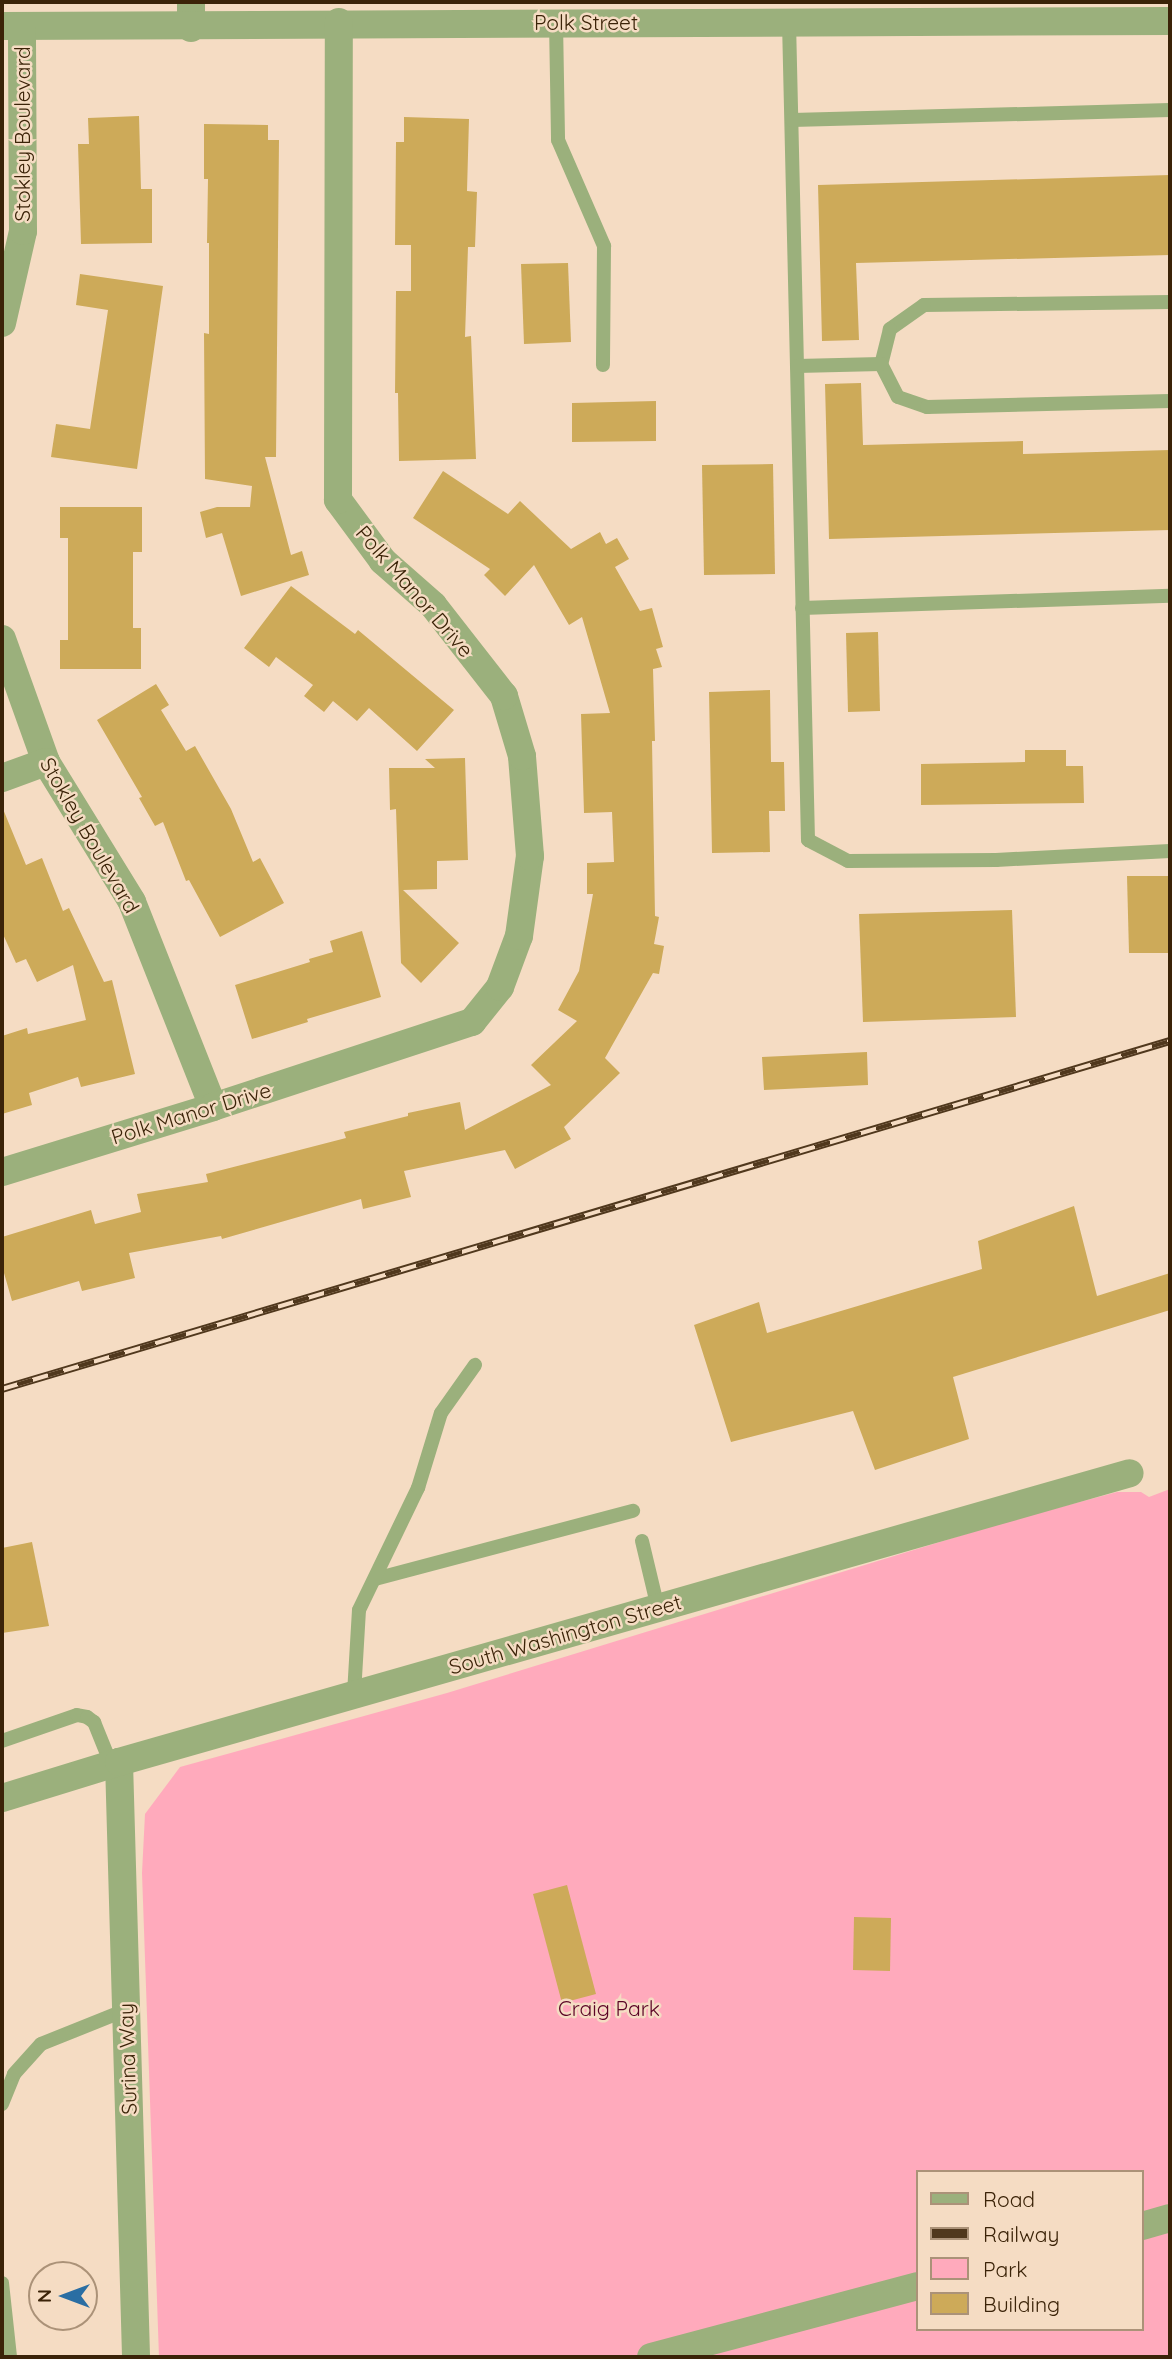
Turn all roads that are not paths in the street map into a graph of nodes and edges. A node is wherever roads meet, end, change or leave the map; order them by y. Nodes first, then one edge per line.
1 (191, 15) edge
2 (1170, 21) edge
3 (339, 22) junction
4 (556, 22) junction
5 (789, 22) junction
6 (12, 26) edge
7 (1170, 110) edge
8 (792, 120) junction
9 (12, 232) edge
10 (1170, 302) edge
11 (2, 323) edge
12 (881, 364) junction
13 (603, 365) dead end
14 (797, 366) junction
15 (1170, 401) edge
16 (1170, 596) edge
17 (802, 608) junction
18 (2, 639) edge
19 (46, 762) junction
20 (2, 778) edge
21 (1170, 850) edge
22 (213, 1107) junction
23 (2, 1172) edge
24 (475, 1365) dead end
25 (1130, 1473) dead end
26 (633, 1511) dead end
27 (642, 1541) dead end
28 (374, 1579) junction
29 (658, 1608) junction
30 (354, 1694) junction
31 (2, 1741) edge
32 (115, 1763) junction
33 (2, 1798) edge
34 (126, 2010) junction
35 (2, 2104) edge
36 (1170, 2218) edge
37 (1144, 2225) edge
38 (2, 2283) edge
39 (916, 2287) edge
40 (10, 2357) edge
41 (136, 2357) edge
42 (651, 2357) edge

1 - 3 street, Polk Street
1 - 6 street, Polk Street
2 - 5 street, Polk Street
3 - 4 street, Polk Street
3 - 22 street, Polk Manor Drive
4 - 5 street, Polk Street
4 - 13 lane
5 - 8 lane
6 - 9 street, Stokley Boulevard
7 - 8 lane
8 - 14 lane
9 - 11 street, Stokley Boulevard
10 - 12 lane
12 - 14 lane
12 - 15 lane
14 - 17 lane
16 - 17 lane
17 - 21 lane
18 - 19 street, Stokley Boulevard
19 - 20 street
19 - 22 street, Stokley Boulevard
22 - 23 street, Polk Manor Drive
24 - 28 lane
25 - 29 street, South Washington Street
26 - 28 lane
27 - 29 lane
28 - 30 lane
29 - 30 street, South Washington Street
30 - 32 street, South Washington Street
31 - 32 lane
32 - 33 street, South Washington Street
32 - 34 street, Surina Way
34 - 35 lane
34 - 41 street, Surina Way
36 - 37 street
38 - 40 lane
39 - 42 street

